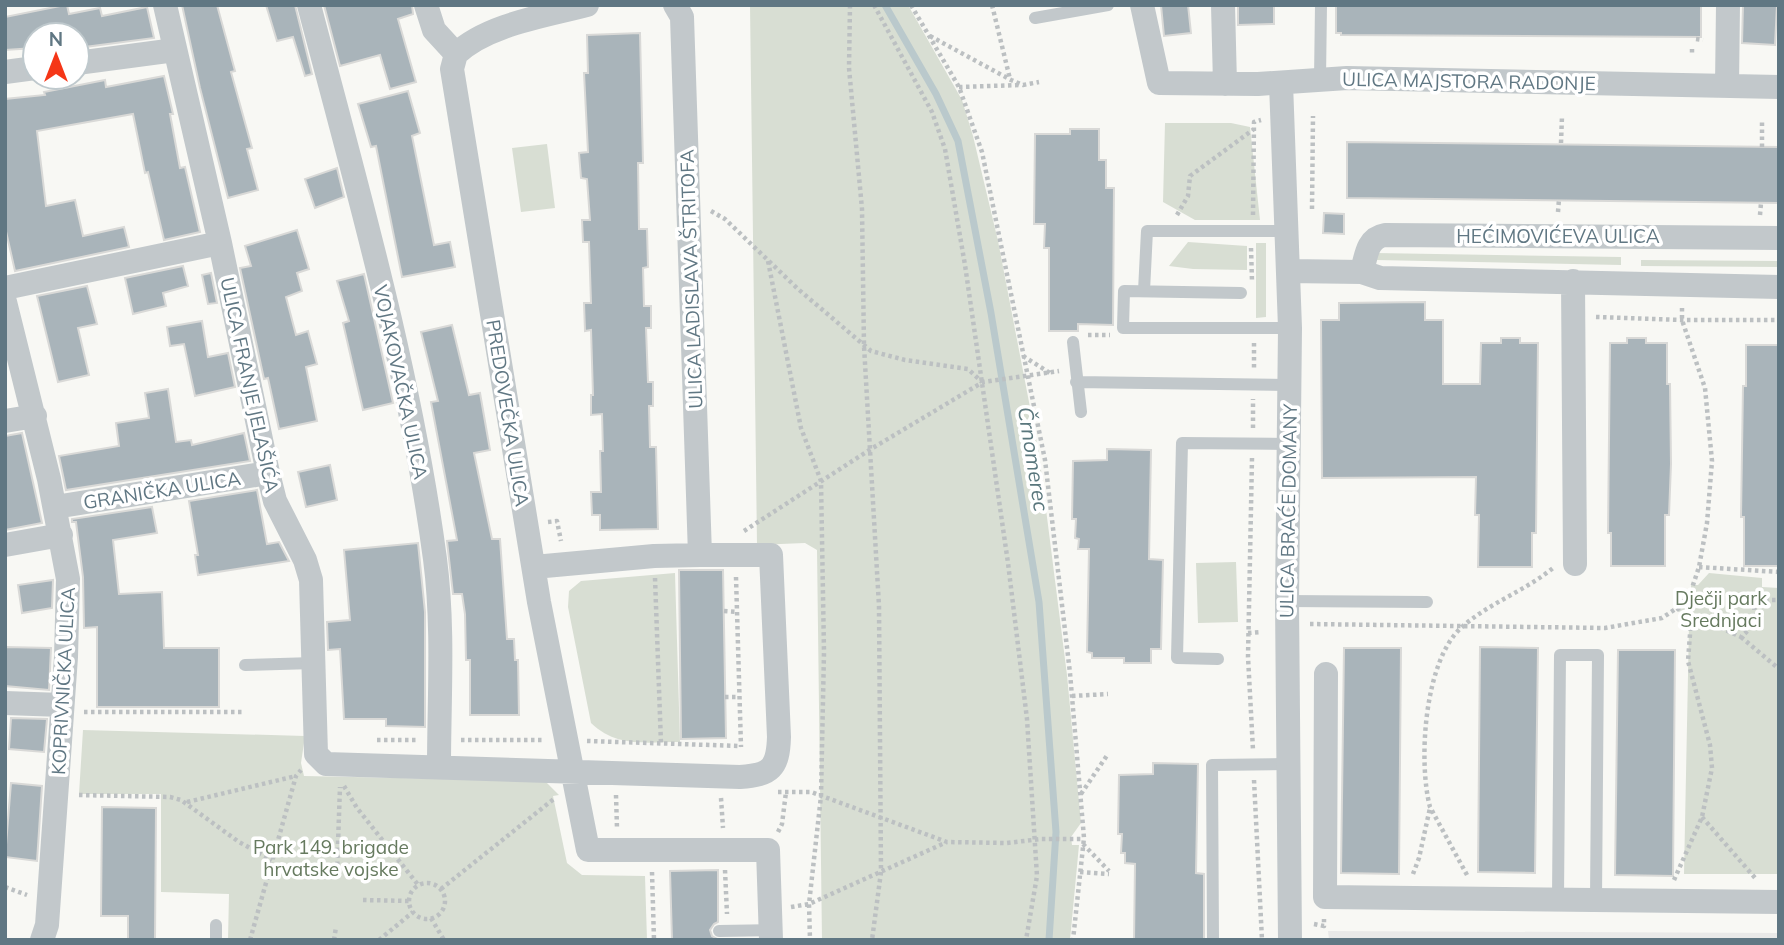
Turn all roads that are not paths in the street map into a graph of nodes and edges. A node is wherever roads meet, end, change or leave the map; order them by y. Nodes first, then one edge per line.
1 (165, 5) edge
2 (309, 5) edge
3 (426, 5) edge
4 (587, 5) edge
5 (676, 5) edge
6 (1108, 5) edge
7 (1142, 5) edge
8 (1223, 5) edge
9 (1321, 5) edge
10 (1728, 5) edge
11 (1035, 18) dead end
12 (175, 50) junction
13 (456, 54) junction
14 (91, 61) edge
15 (1320, 79) junction
16 (1281, 83) junction
17 (1225, 85) junction
18 (1727, 86) junction
19 (1779, 87) edge
20 (1287, 231) junction
21 (1779, 238) edge
22 (220, 243) junction
23 (1288, 271) junction
24 (1362, 272) junction
25 (1573, 281) junction
26 (1779, 287) edge
27 (5, 288) edge
28 (1246, 289) road end
29 (1144, 291) junction
30 (5, 302) edge
31 (1290, 328) junction
32 (1073, 342) road end
33 (1076, 382) junction
34 (1290, 385) junction
35 (1081, 412) dead end
36 (35, 416) junction
37 (5, 421) edge
38 (1289, 444) junction
39 (268, 473) junction
40 (55, 507) junction
41 (61, 535) junction
42 (5, 545) edge
43 (700, 555) junction
44 (1574, 564) road end
45 (534, 567) junction
46 (1287, 601) junction
47 (1427, 602) dead end
48 (1218, 659) dead end
49 (314, 663) junction
50 (245, 665) dead end
51 (1326, 674) dead end
52 (5, 703) edge
53 (62, 708) junction
54 (1288, 764) junction
55 (439, 767) junction
56 (563, 770) junction
57 (1558, 898) junction
58 (1595, 899) junction
59 (1779, 902) edge
60 (216, 925) dead end
61 (719, 931) dead end
62 (771, 935) edge
63 (42, 940) edge
64 (216, 940) edge
65 (1213, 940) edge
66 (1290, 940) edge

1 - 12 street, ULICA FRANJE JELAŠIĆA
2 - 55 street, VOJAKOVAČKA ULICA
3 - 13 street
4 - 13 street
5 - 43 street, ULICA LADISLAVA ŠTRITOFA
6 - 11 lane
7 - 17 street, ULICA MAJSTORA RADONJE
8 - 17 street
9 - 15 lane
10 - 18 street
12 - 14 street
12 - 22 street, ULICA FRANJE JELAŠIĆA
13 - 45 street, PREDOVEČKA ULICA
15 - 16 street, ULICA MAJSTORA RADONJE
15 - 18 street, ULICA MAJSTORA RADONJE
16 - 17 street, ULICA MAJSTORA RADONJE
16 - 20 street, ULICA BRAĆE DOMANY
18 - 19 street, ULICA MAJSTORA RADONJE
20 - 23 street, ULICA BRAĆE DOMANY
20 - 29 lane
21 - 24 street, HEĆIMOVIĆEVA ULICA
22 - 27 street
22 - 39 street, ULICA FRANJE JELAŠIĆA
23 - 24 street
23 - 31 street, ULICA BRAĆE DOMANY
24 - 25 street
25 - 26 street
25 - 44 street
28 - 29 lane
29 - 31 lane
30 - 36 street, KOPRIVNIČKA ULICA
31 - 34 street, ULICA BRAĆE DOMANY
32 - 33 lane
33 - 34 lane
33 - 35 lane
34 - 38 street, ULICA BRAĆE DOMANY
36 - 37 street
36 - 40 street, KOPRIVNIČKA ULICA
38 - 46 street, ULICA BRAĆE DOMANY
38 - 48 lane
39 - 40 street, GRANIČKA ULICA
39 - 49 street, ULICA FRANJE JELAŠIĆA
40 - 41 street, KOPRIVNIČKA ULICA
41 - 42 street
41 - 53 street, KOPRIVNIČKA ULICA
43 - 45 street
43 - 56 street
45 - 56 street, PREDOVEČKA ULICA
46 - 47 lane
46 - 54 street, ULICA BRAĆE DOMANY
49 - 50 lane
49 - 55 street, ULICA FRANJE JELAŠIĆA
51 - 57 street
52 - 53 street
53 - 63 street, KOPRIVNIČKA ULICA
54 - 65 lane
54 - 66 street, ULICA BRAĆE DOMANY
55 - 56 street
56 - 62 street
57 - 58 street
57 - 58 lane
58 - 59 street
60 - 64 lane
61 - 62 lane

